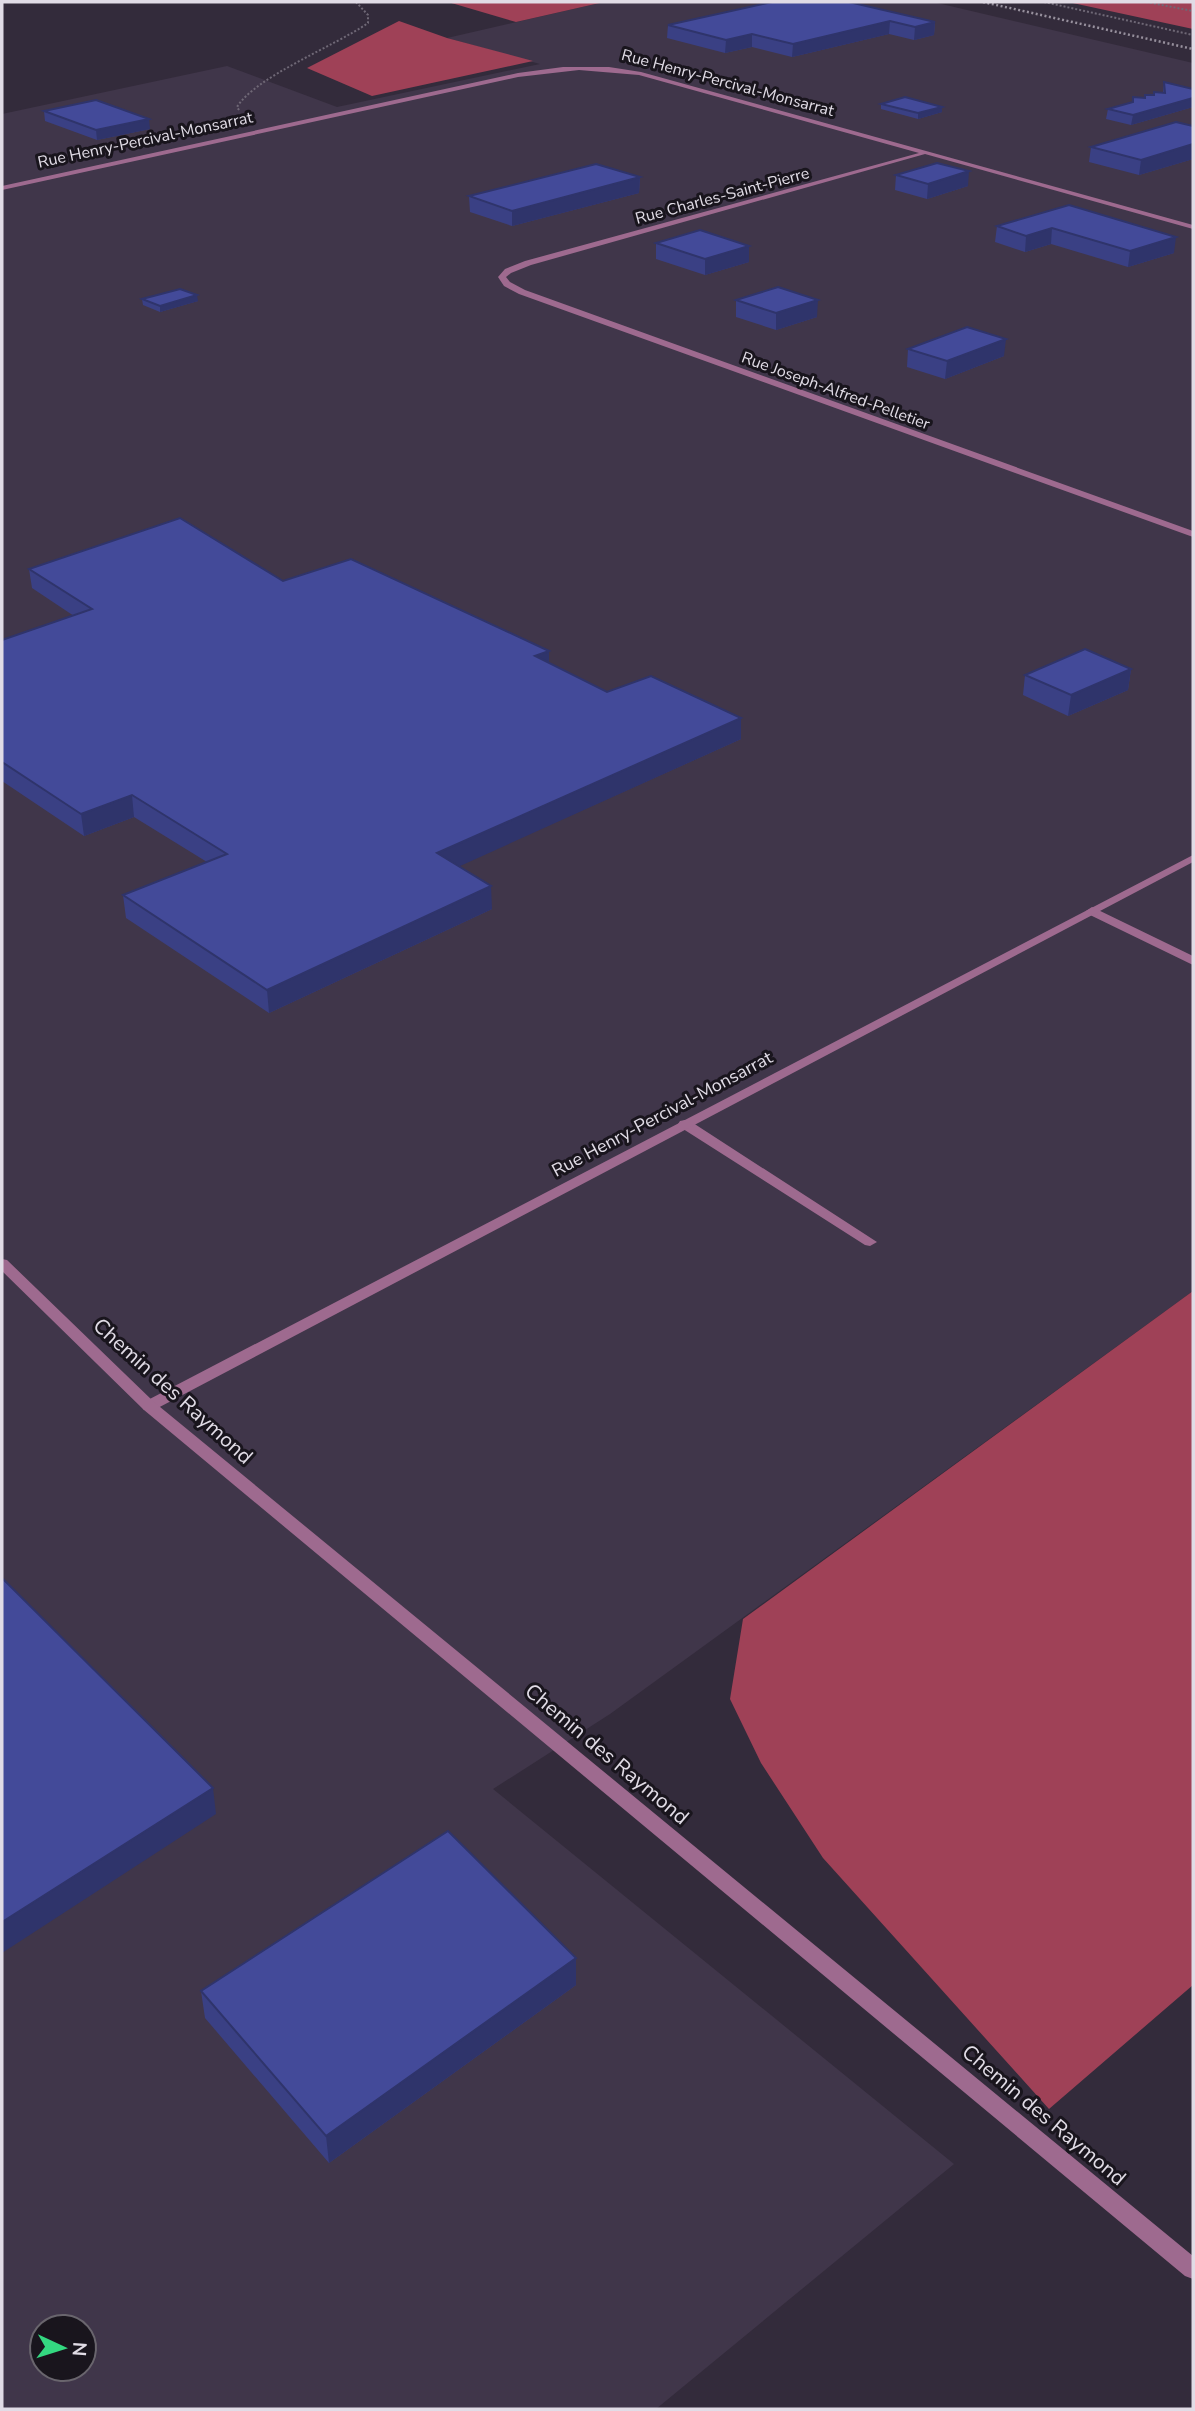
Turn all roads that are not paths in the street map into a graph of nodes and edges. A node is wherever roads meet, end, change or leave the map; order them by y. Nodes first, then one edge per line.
1 (923, 154) junction
2 (2, 188) edge
3 (1193, 227) edge
4 (528, 263) joint
5 (1193, 534) edge
6 (1193, 858) edge
7 (1092, 911) junction
8 (1193, 961) edge
9 (685, 1124) junction
10 (870, 1242) dead end
11 (2, 1263) edge
12 (149, 1405) junction
13 (1193, 2269) edge

1 - 2 street, Rue Henry-Percival-Monsarrat
1 - 3 street, Rue Henry-Percival-Monsarrat
1 - 4 street, Rue Charles-Saint-Pierre
4 - 5 street, Rue Joseph-Alfred-Pelletier
6 - 7 street, Rue Henry-Percival-Monsarrat
7 - 8 street
7 - 9 street, Rue Henry-Percival-Monsarrat
9 - 10 street
9 - 12 street, Rue Henry-Percival-Monsarrat
11 - 12 street, Chemin des Raymond
12 - 13 street, Chemin des Raymond

